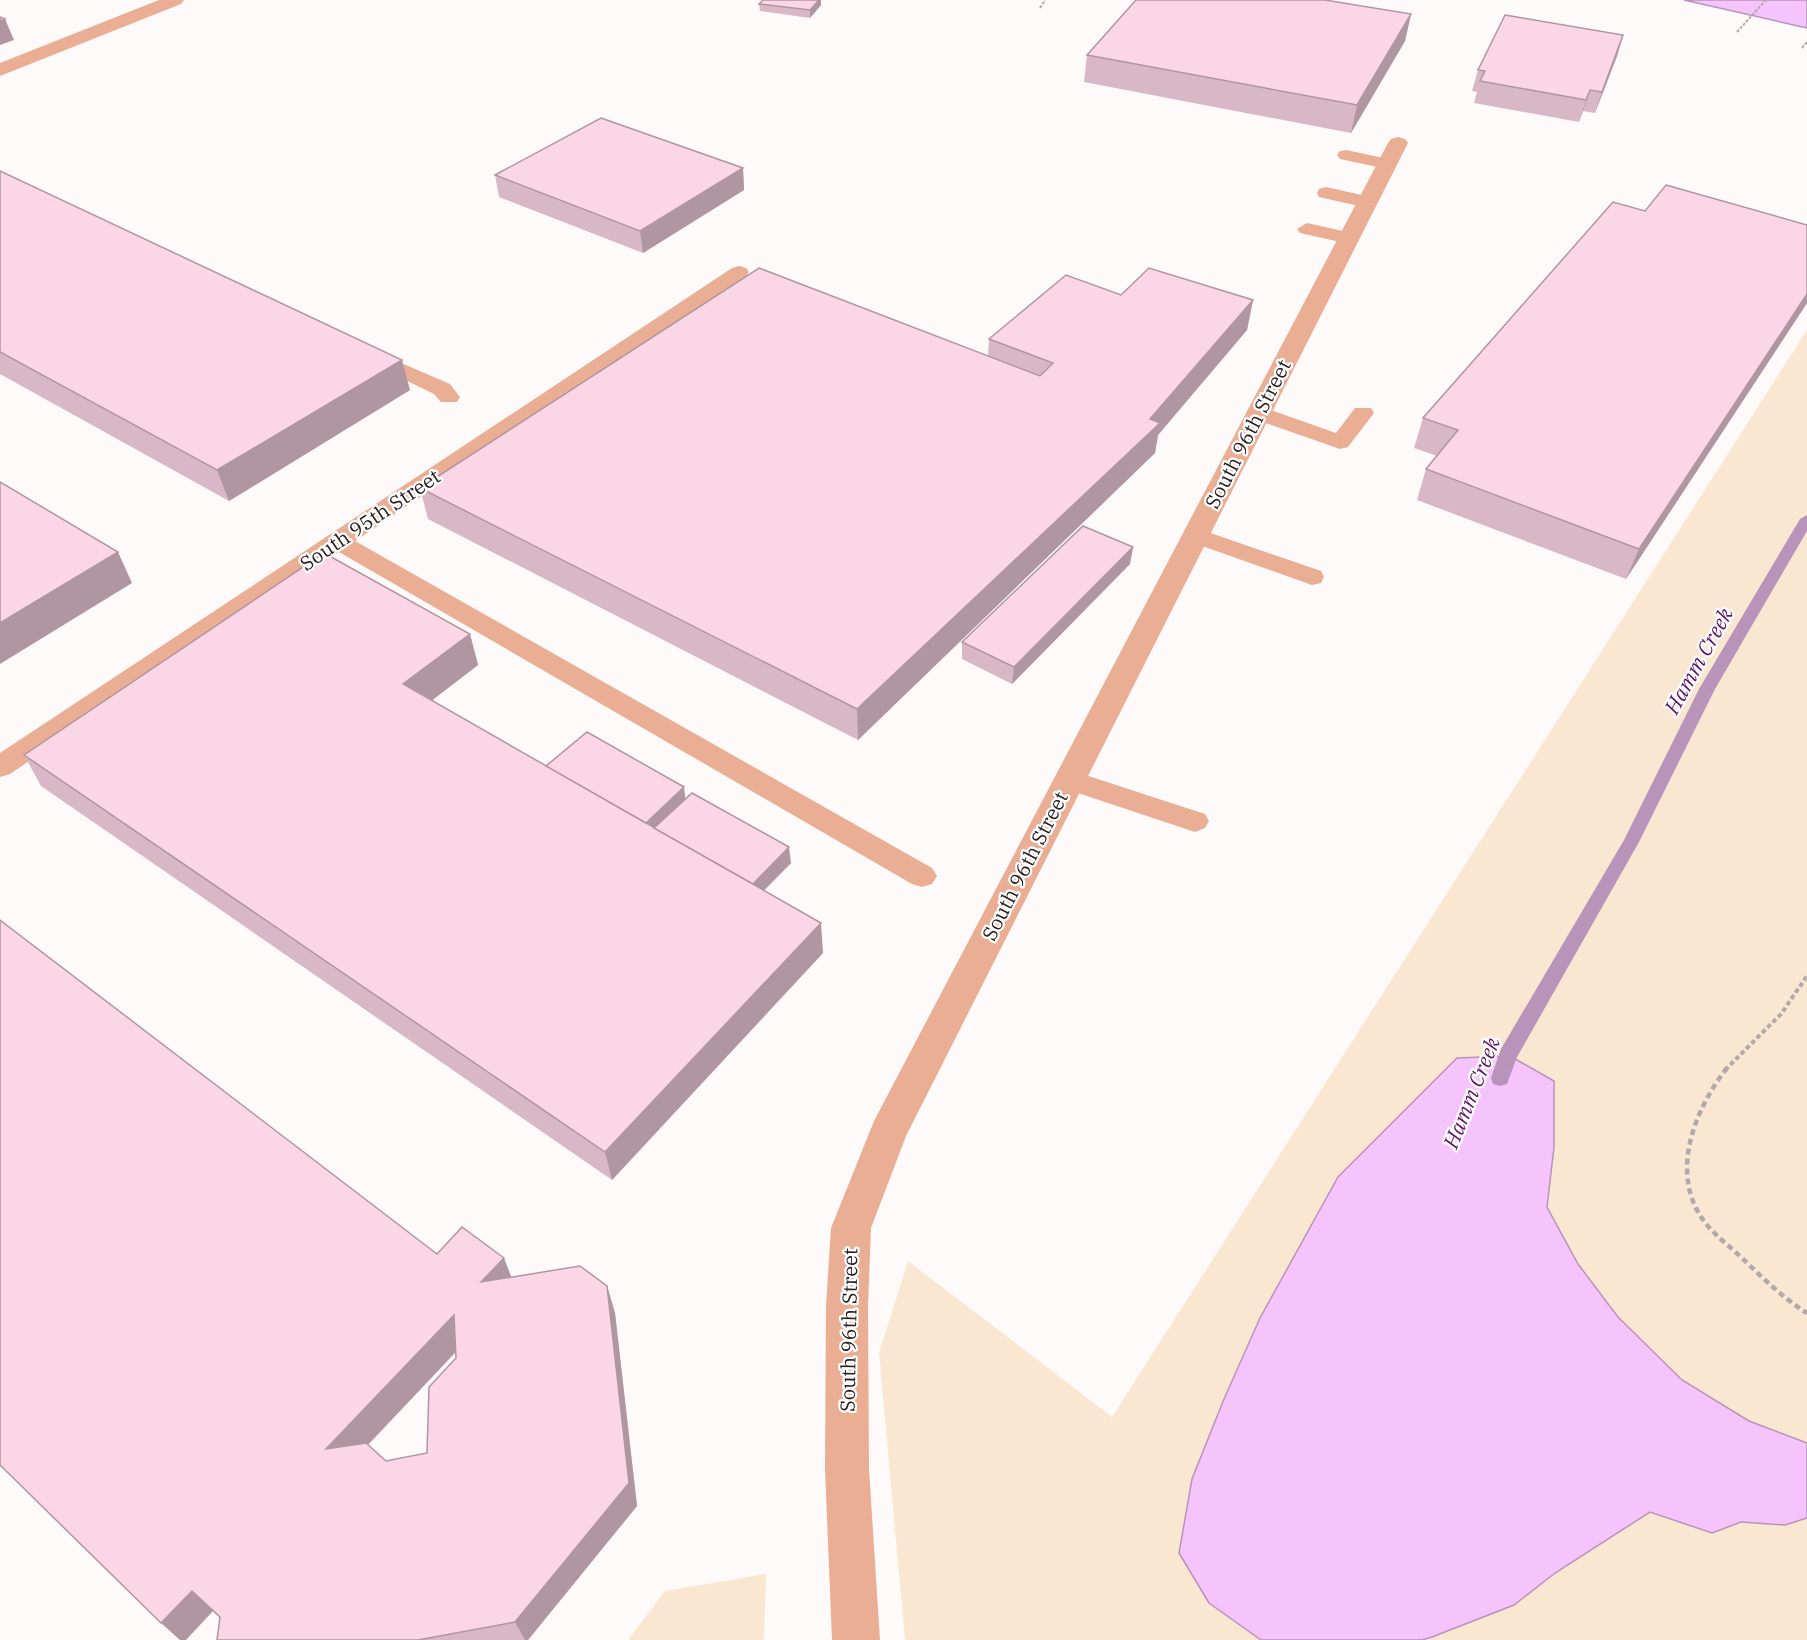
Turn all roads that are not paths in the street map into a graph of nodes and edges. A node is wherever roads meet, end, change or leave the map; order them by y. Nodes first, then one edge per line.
1 (175, 0) edge
2 (0, 70) edge
3 (1393, 153) joint
4 (1346, 155) dead end
5 (1326, 193) dead end
6 (1368, 202) junction
7 (1307, 229) dead end
8 (1349, 238) junction
9 (739, 272) dead end
10 (356, 348) edge
11 (449, 397) dead end
12 (1259, 413) junction
13 (1363, 414) dead end
14 (1196, 536) junction
15 (338, 541) junction
16 (1312, 577) dead end
17 (0, 767) edge
18 (1070, 780) junction
19 (1195, 821) dead end
20 (922, 876) dead end
21 (856, 1640) edge

1 - 2 street
3 - 4 lane
3 - 6 street, South 96th Street
5 - 6 lane
6 - 8 street, South 96th Street
7 - 8 lane
8 - 12 street, South 96th Street
9 - 15 lane, South 95th Street
10 - 11 lane
12 - 13 lane
12 - 14 street, South 96th Street
14 - 16 lane
14 - 18 street, South 96th Street
15 - 17 lane, South 95th Street
15 - 20 lane
18 - 19 lane
18 - 21 street, South 96th Street

